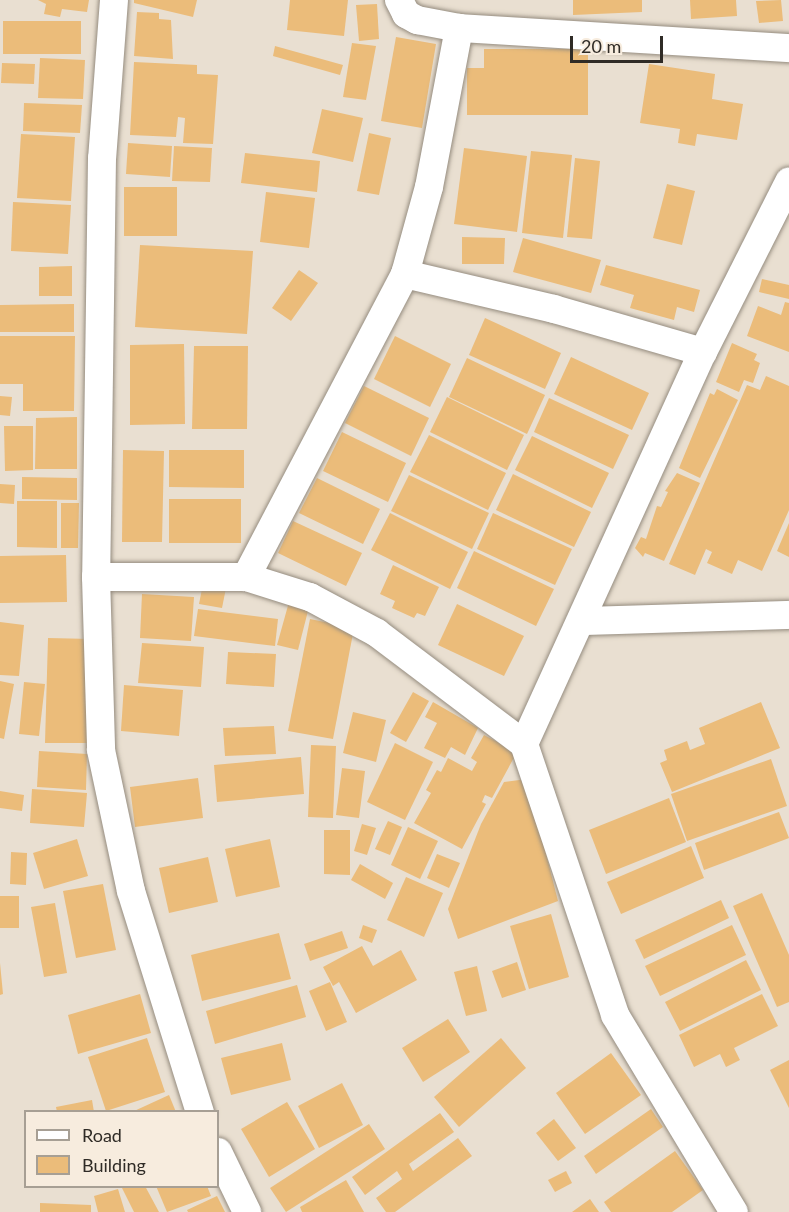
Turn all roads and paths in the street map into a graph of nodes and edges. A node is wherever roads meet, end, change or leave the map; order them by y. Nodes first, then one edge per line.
1 (114, 0) edge
2 (399, 0) edge
3 (459, 28) junction
4 (789, 48) edge
5 (789, 182) edge
6 (405, 274) junction
7 (703, 352) junction
8 (96, 577) junction
9 (246, 577) junction
10 (789, 615) edge
11 (582, 621) junction
12 (524, 744) junction
13 (199, 1110) edge
14 (219, 1154) edge
15 (247, 1212) edge
16 (734, 1212) edge

1 - 8 street
2 - 3 street
3 - 4 street
3 - 6 street
5 - 7 street
6 - 7 street
6 - 9 street
7 - 11 street
8 - 9 street
8 - 13 street
9 - 12 street
10 - 11 street
11 - 12 street
12 - 16 street
14 - 15 street

